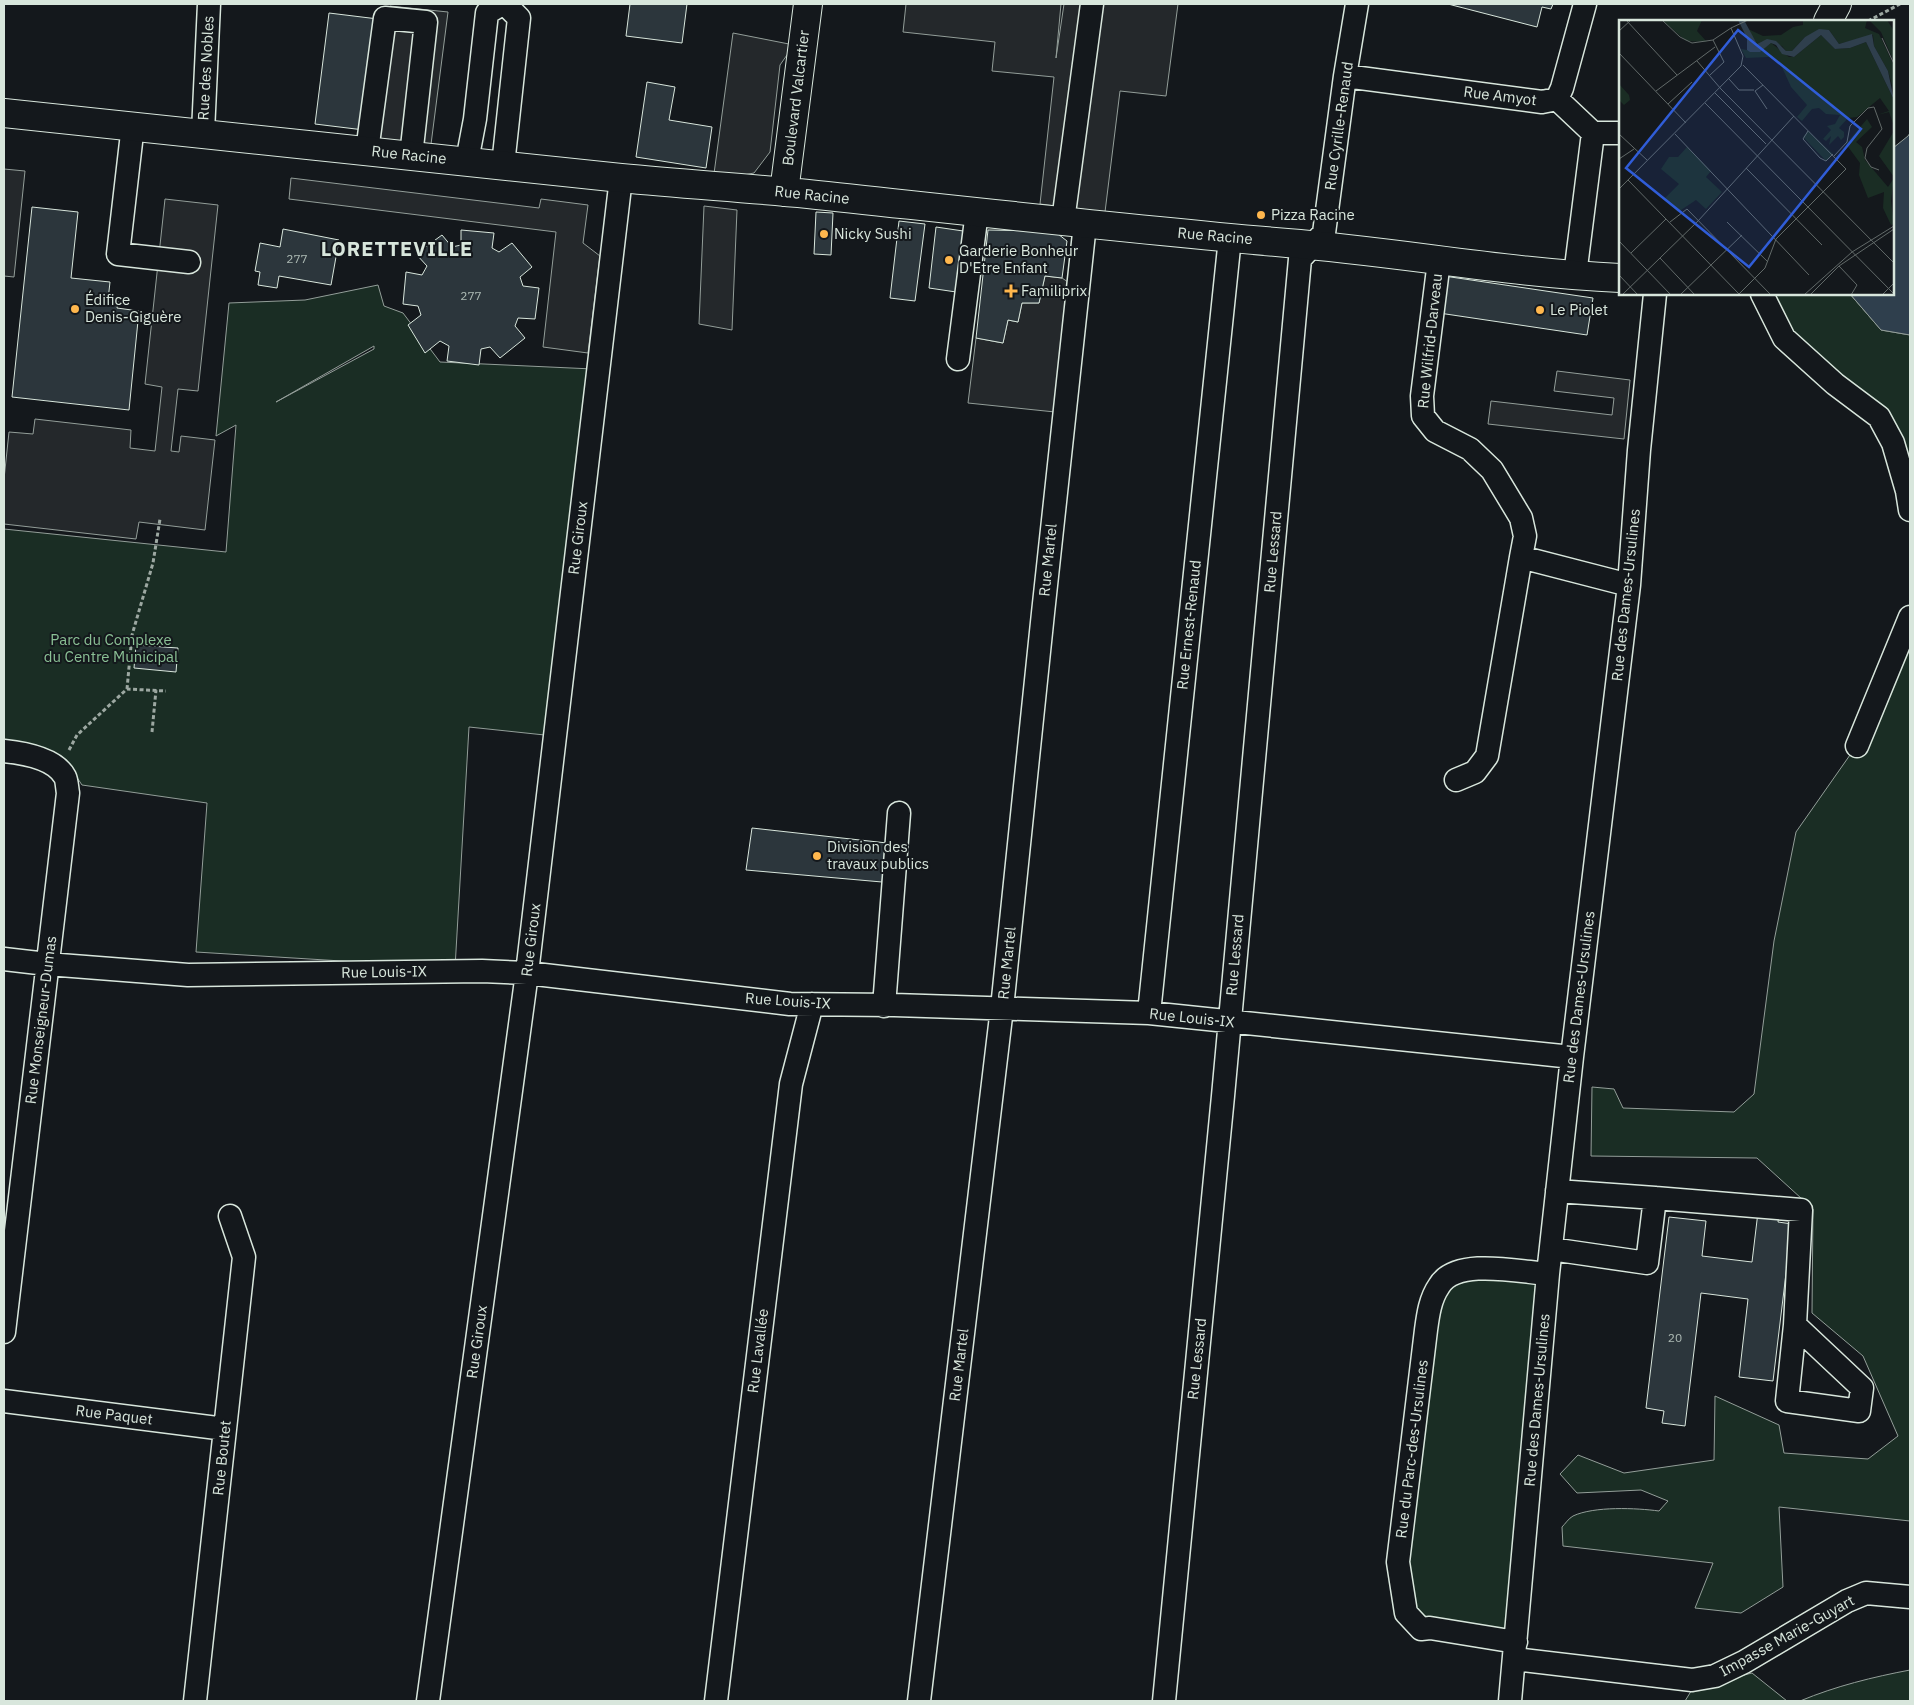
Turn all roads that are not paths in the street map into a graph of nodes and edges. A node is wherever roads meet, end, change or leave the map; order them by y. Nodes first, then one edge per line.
1 (209, 4) edge
2 (504, 4) edge
3 (808, 4) edge
4 (1092, 4) edge
5 (1358, 4) edge
6 (1585, 4) edge
7 (1837, 4) edge
8 (1829, 20) edge
9 (1345, 76) junction
10 (1556, 99) junction
11 (4, 113) edge
12 (133, 125) junction
13 (203, 132) junction
14 (1593, 133) junction
15 (1619, 133) edge
16 (366, 151) junction
17 (411, 156) junction
18 (467, 161) junction
19 (503, 165) junction
20 (621, 178) junction
21 (784, 192) junction
22 (977, 212) junction
23 (1074, 222) junction
24 (1230, 238) junction
25 (1314, 245) junction
26 (1439, 261) junction
27 (189, 262) dead end
28 (1575, 275) junction
29 (1619, 278) edge
30 (1655, 295) edge
31 (1762, 295) edge
32 (958, 359) dead end
33 (1910, 510) edge
34 (1521, 557) junction
35 (1629, 586) junction
36 (1910, 616) edge
37 (1857, 746) dead end
38 (4, 751) edge
39 (1456, 780) dead end
40 (900, 813) dead end
41 (4, 959) edge
42 (47, 964) junction
43 (527, 973) junction
44 (812, 1004) junction
45 (884, 1006) junction
46 (1002, 1008) junction
47 (1149, 1013) junction
48 (1229, 1022) junction
49 (1572, 1057) junction
50 (1557, 1190) junction
51 (1655, 1198) junction
52 (230, 1216) dead end
53 (1551, 1249) junction
54 (1548, 1274) junction
55 (1795, 1324) dead end
56 (4, 1332) edge
57 (4, 1401) edge
58 (225, 1429) junction
59 (1910, 1597) edge
60 (1515, 1650) junction
61 (195, 1701) edge
62 (428, 1701) edge
63 (716, 1701) edge
64 (919, 1701) edge
65 (1164, 1701) edge
66 (1510, 1701) edge

1 - 13 street, Rue des Nobles
2 - 18 street
2 - 19 street
3 - 21 main road, Boulevard Valcartier
4 - 23 street, Rue Martel
5 - 9 street, Rue Cyrille-Renaud
6 - 10 street, Rue Amyot
7 - 8 main road
9 - 10 street, Rue Amyot
9 - 25 street, Rue Cyrille-Renaud
10 - 14 street
11 - 12 main road, Rue Racine
12 - 13 main road, Rue Racine
12 - 27 street
13 - 16 main road, Rue Racine
14 - 15 street
14 - 28 street
16 - 17 main road, Rue Racine
16 - 17 street
17 - 18 main road, Rue Racine
18 - 19 main road, Rue Racine
19 - 20 main road, Rue Racine
20 - 21 main road, Rue Racine
20 - 43 street, Rue Giroux
21 - 22 main road, Rue Racine
22 - 23 main road, Rue Racine
22 - 32 street
23 - 24 main road, Rue Racine
23 - 46 street, Rue Martel
24 - 25 main road, Rue Racine
24 - 47 street, Rue Ernest-Renaud
25 - 26 main road, Rue Racine
25 - 48 street, Rue Lessard
26 - 28 main road, Rue Racine
26 - 34 street, Rue Wilfrid-Darveau
28 - 29 main road, Rue Racine
30 - 35 street, Rue des Dames-Ursulines
31 - 33 street
34 - 35 street
34 - 39 street, Rue Wilfrid-Darveau
35 - 49 street, Rue des Dames-Ursulines
36 - 37 street
38 - 42 street, Rue Monseigneur-Dumas
40 - 45 street
41 - 42 street, Rue Louis-IX
42 - 43 street, Rue Louis-IX
42 - 56 street, Rue Monseigneur-Dumas
43 - 44 street, Rue Louis-IX
43 - 62 street, Rue Giroux
44 - 45 street, Rue Louis-IX
44 - 63 street, Rue Lavallée
45 - 46 street, Rue Louis-IX
46 - 47 street, Rue Louis-IX
46 - 64 street, Rue Martel
47 - 48 street, Rue Louis-IX
48 - 49 street, Rue Louis-IX
48 - 65 street, Rue Lessard
49 - 50 street, Rue des Dames-Ursulines
50 - 51 street
50 - 53 street, Rue des Dames-Ursulines
51 - 53 street
51 - 55 street
52 - 58 street, Rue Boutet
53 - 54 street, Rue des Dames-Ursulines
54 - 60 street, Rue des Dames-Ursulines
54 - 60 street, Rue du Parc-des-Ursulines
57 - 58 street, Rue Paquet
58 - 61 street, Rue Boutet
59 - 60 street, Impasse Marie-Guyart
60 - 66 street, Rue des Dames-Ursulines

